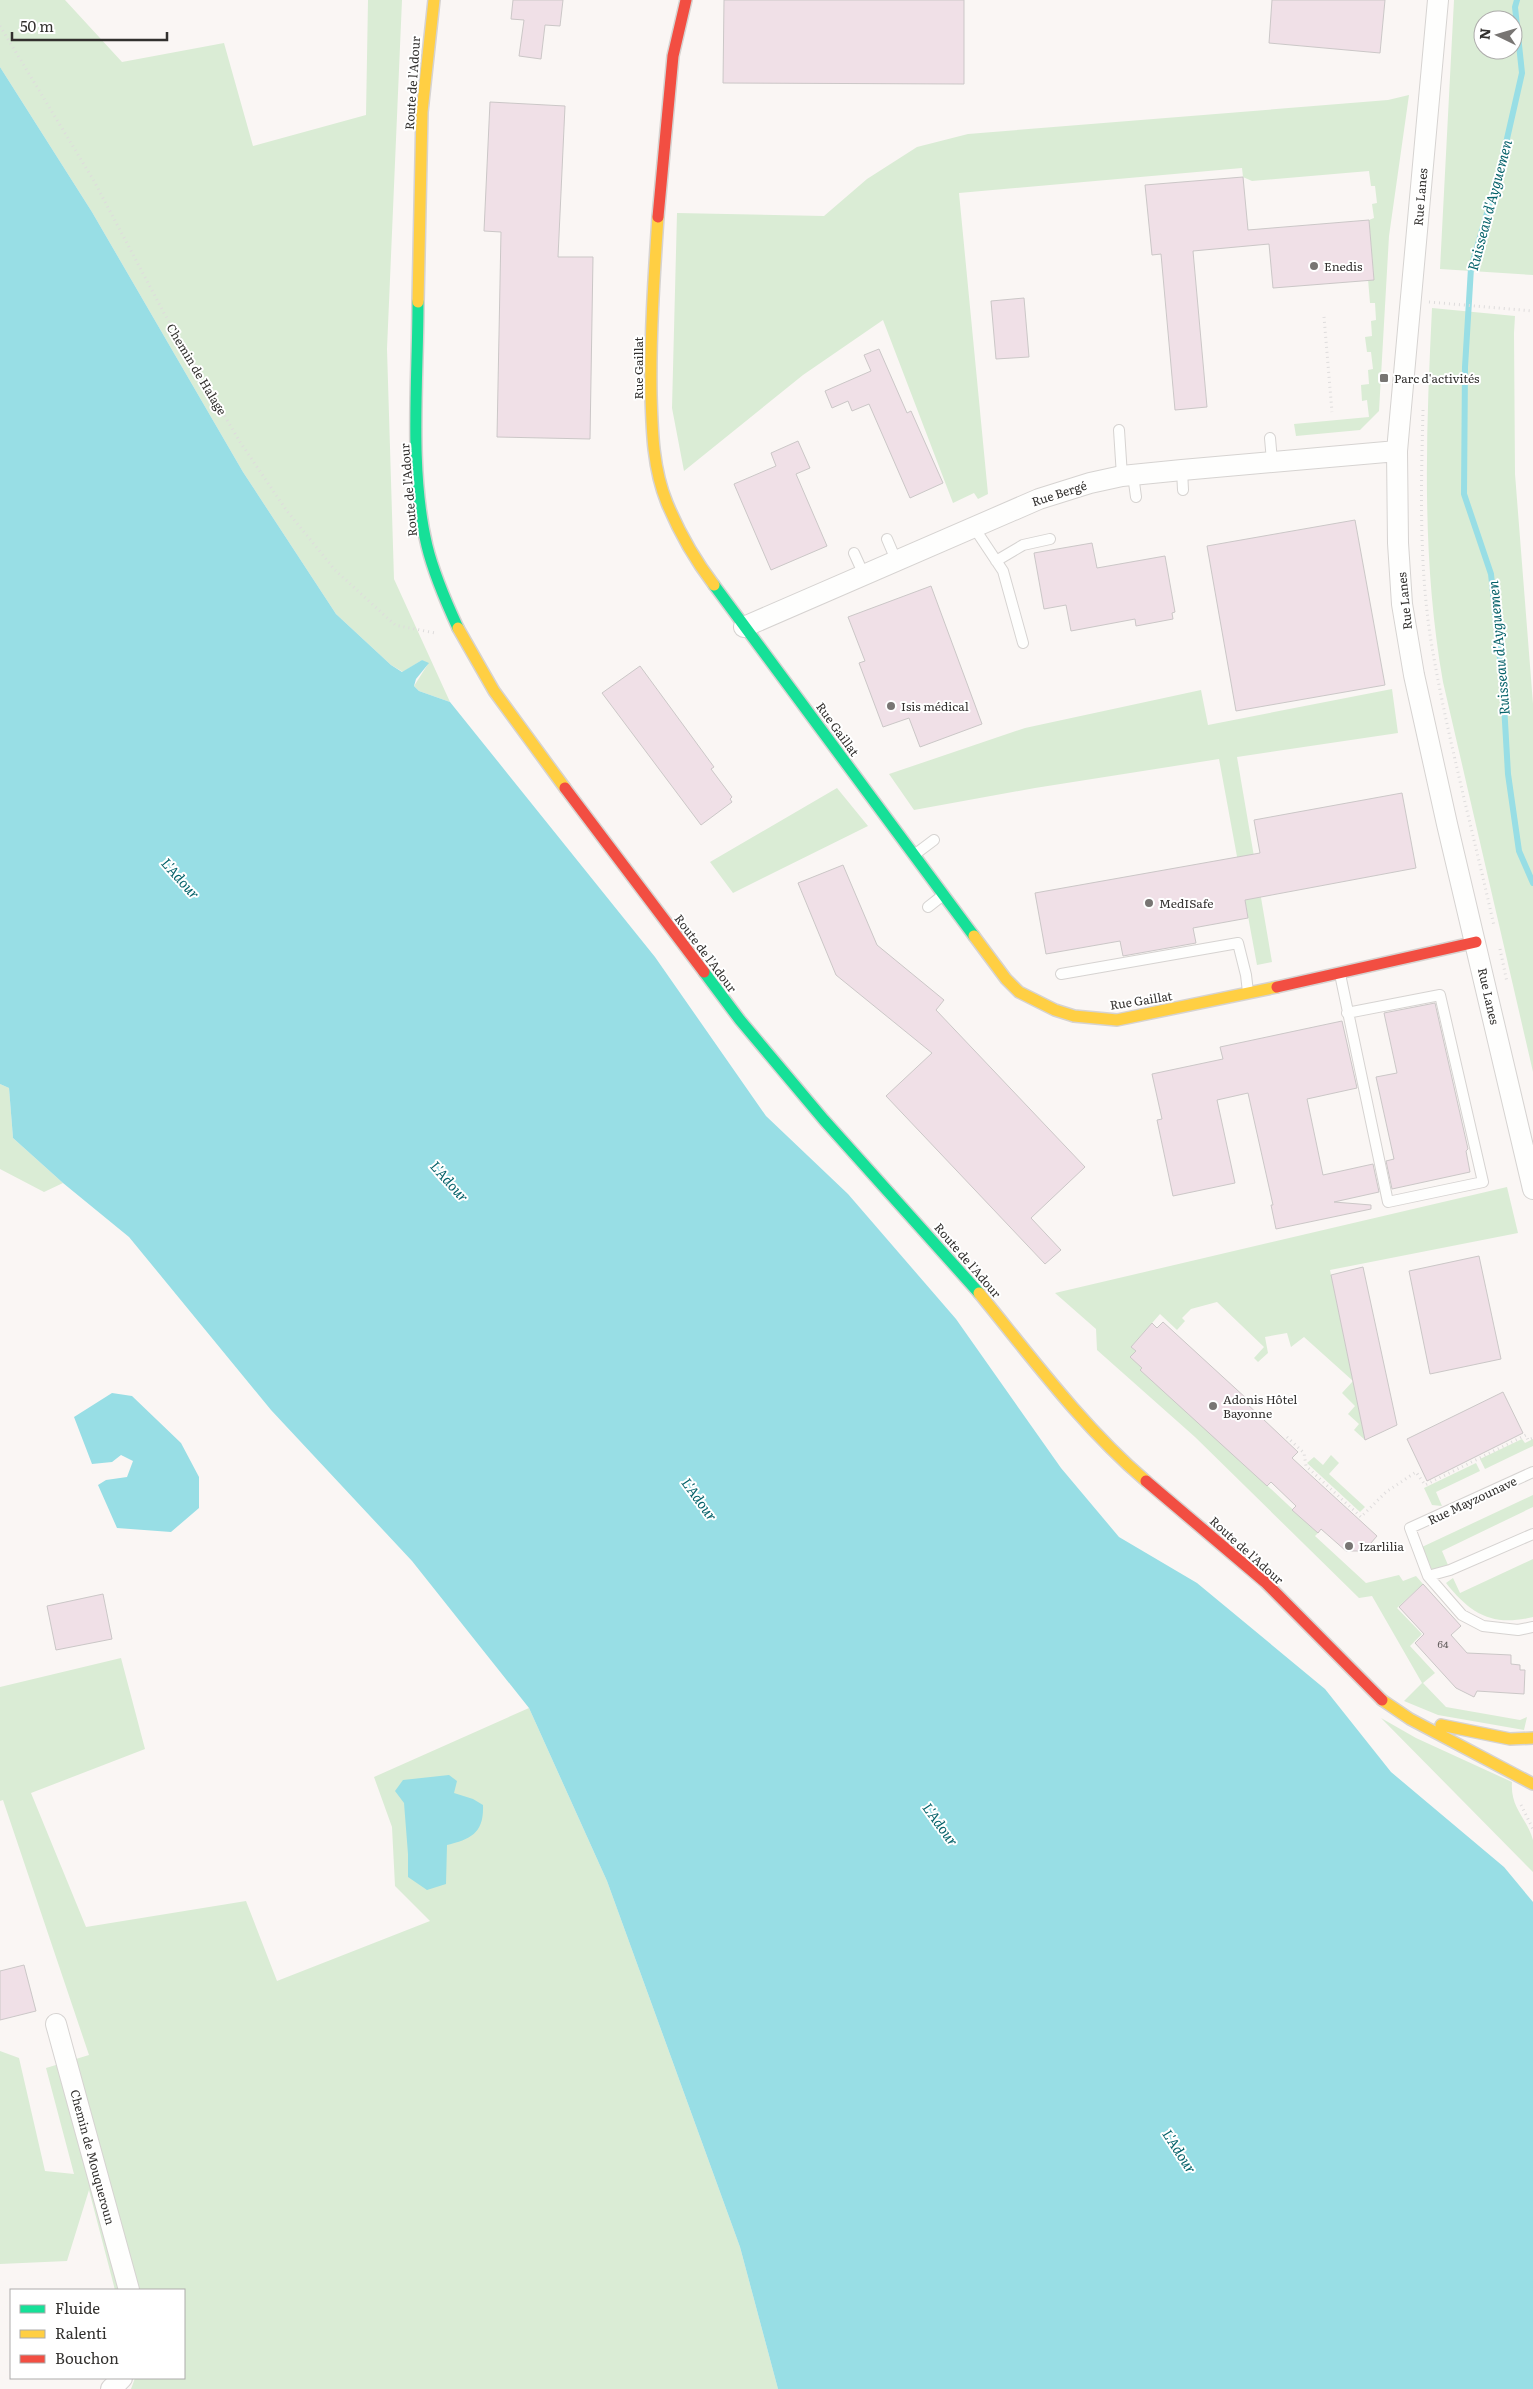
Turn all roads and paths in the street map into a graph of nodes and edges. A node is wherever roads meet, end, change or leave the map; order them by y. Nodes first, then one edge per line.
1 (434, 0) edge
2 (686, 0) edge
3 (1438, 0) edge
4 (0, 26) edge
5 (1428, 302) dead end
6 (1433, 302) dead end
7 (1532, 311) edge
8 (1427, 312) dead end
9 (1324, 317) dead end
10 (1423, 401) dead end
11 (1332, 412) dead end
12 (1119, 430) dead end
13 (1270, 438) dead end
14 (1397, 451) junction
15 (1272, 461) junction
16 (1182, 470) junction
17 (1127, 476) junction
18 (1183, 490) dead end
19 (1136, 497) dead end
20 (973, 526) junction
21 (1050, 538) dead end
22 (887, 539) dead end
23 (854, 553) dead end
24 (896, 560) junction
25 (996, 561) junction
26 (864, 575) junction
27 (744, 627) junction
28 (462, 638) junction
29 (1023, 643) dead end
30 (934, 840) dead end
31 (914, 856) junction
32 (943, 895) junction
33 (1488, 898) junction
34 (1467, 905) junction
35 (928, 907) dead end
36 (1495, 927) dead end
37 (1476, 942) junction
38 (1499, 946) dead end
39 (1339, 973) junction
40 (1061, 974) dead end
41 (1509, 991) dead end
42 (1248, 993) junction
43 (1347, 1013) junction
44 (1533, 1189) edge
45 (1287, 1437) dead end
46 (1533, 1438) edge
47 (1533, 1472) edge
48 (1533, 1534) edge
49 (1428, 1576) junction
50 (1533, 1627) edge
51 (1410, 1719) junction
52 (1533, 1738) edge
53 (1533, 1784) edge
54 (1520, 1798) dead end
55 (1533, 1829) edge
56 (56, 2024) dead end
57 (129, 2289) edge
58 (121, 2379) edge
59 (111, 2389) edge

1 - 28 main road, Route de l'Adour
2 - 27 main road, Rue Gaillat
3 - 14 street, Rue Lanes
4 - 28 path, Chemin de Halage
5 - 8 path
6 - 7 path
9 - 11 path
10 - 33 path
12 - 17 lane
13 - 15 lane
14 - 15 street, Rue Bergé
14 - 34 street, Rue Lanes
15 - 16 street, Rue Bergé
16 - 17 street, Rue Bergé
16 - 18 lane
17 - 19 lane
17 - 20 street, Rue Bergé
20 - 24 street, Rue Bergé
20 - 25 lane
21 - 25 lane
22 - 24 lane
23 - 26 lane
24 - 26 street, Rue Bergé
25 - 29 lane
26 - 27 street, Rue Bergé
27 - 31 main road, Rue Gaillat
28 - 51 main road, Route de l'Adour
30 - 31 lane
31 - 32 main road, Rue Gaillat
32 - 35 lane
32 - 42 main road, Rue Gaillat
33 - 34 path
33 - 36 path
34 - 37 street, Rue Lanes
37 - 39 main road, Rue Gaillat
37 - 44 street, Rue Lanes
38 - 41 path
39 - 42 main road, Rue Gaillat
39 - 43 lane
40 - 42 lane
43 - 43 lane
45 - 46 path
47 - 49 lane, Rue Mayzounave
48 - 49 lane
49 - 50 lane
51 - 52 main road, Route de l'Adour
51 - 53 main road, Route de l'Adour
54 - 55 path
56 - 57 street, Chemin de Mouqueroun
58 - 59 street

